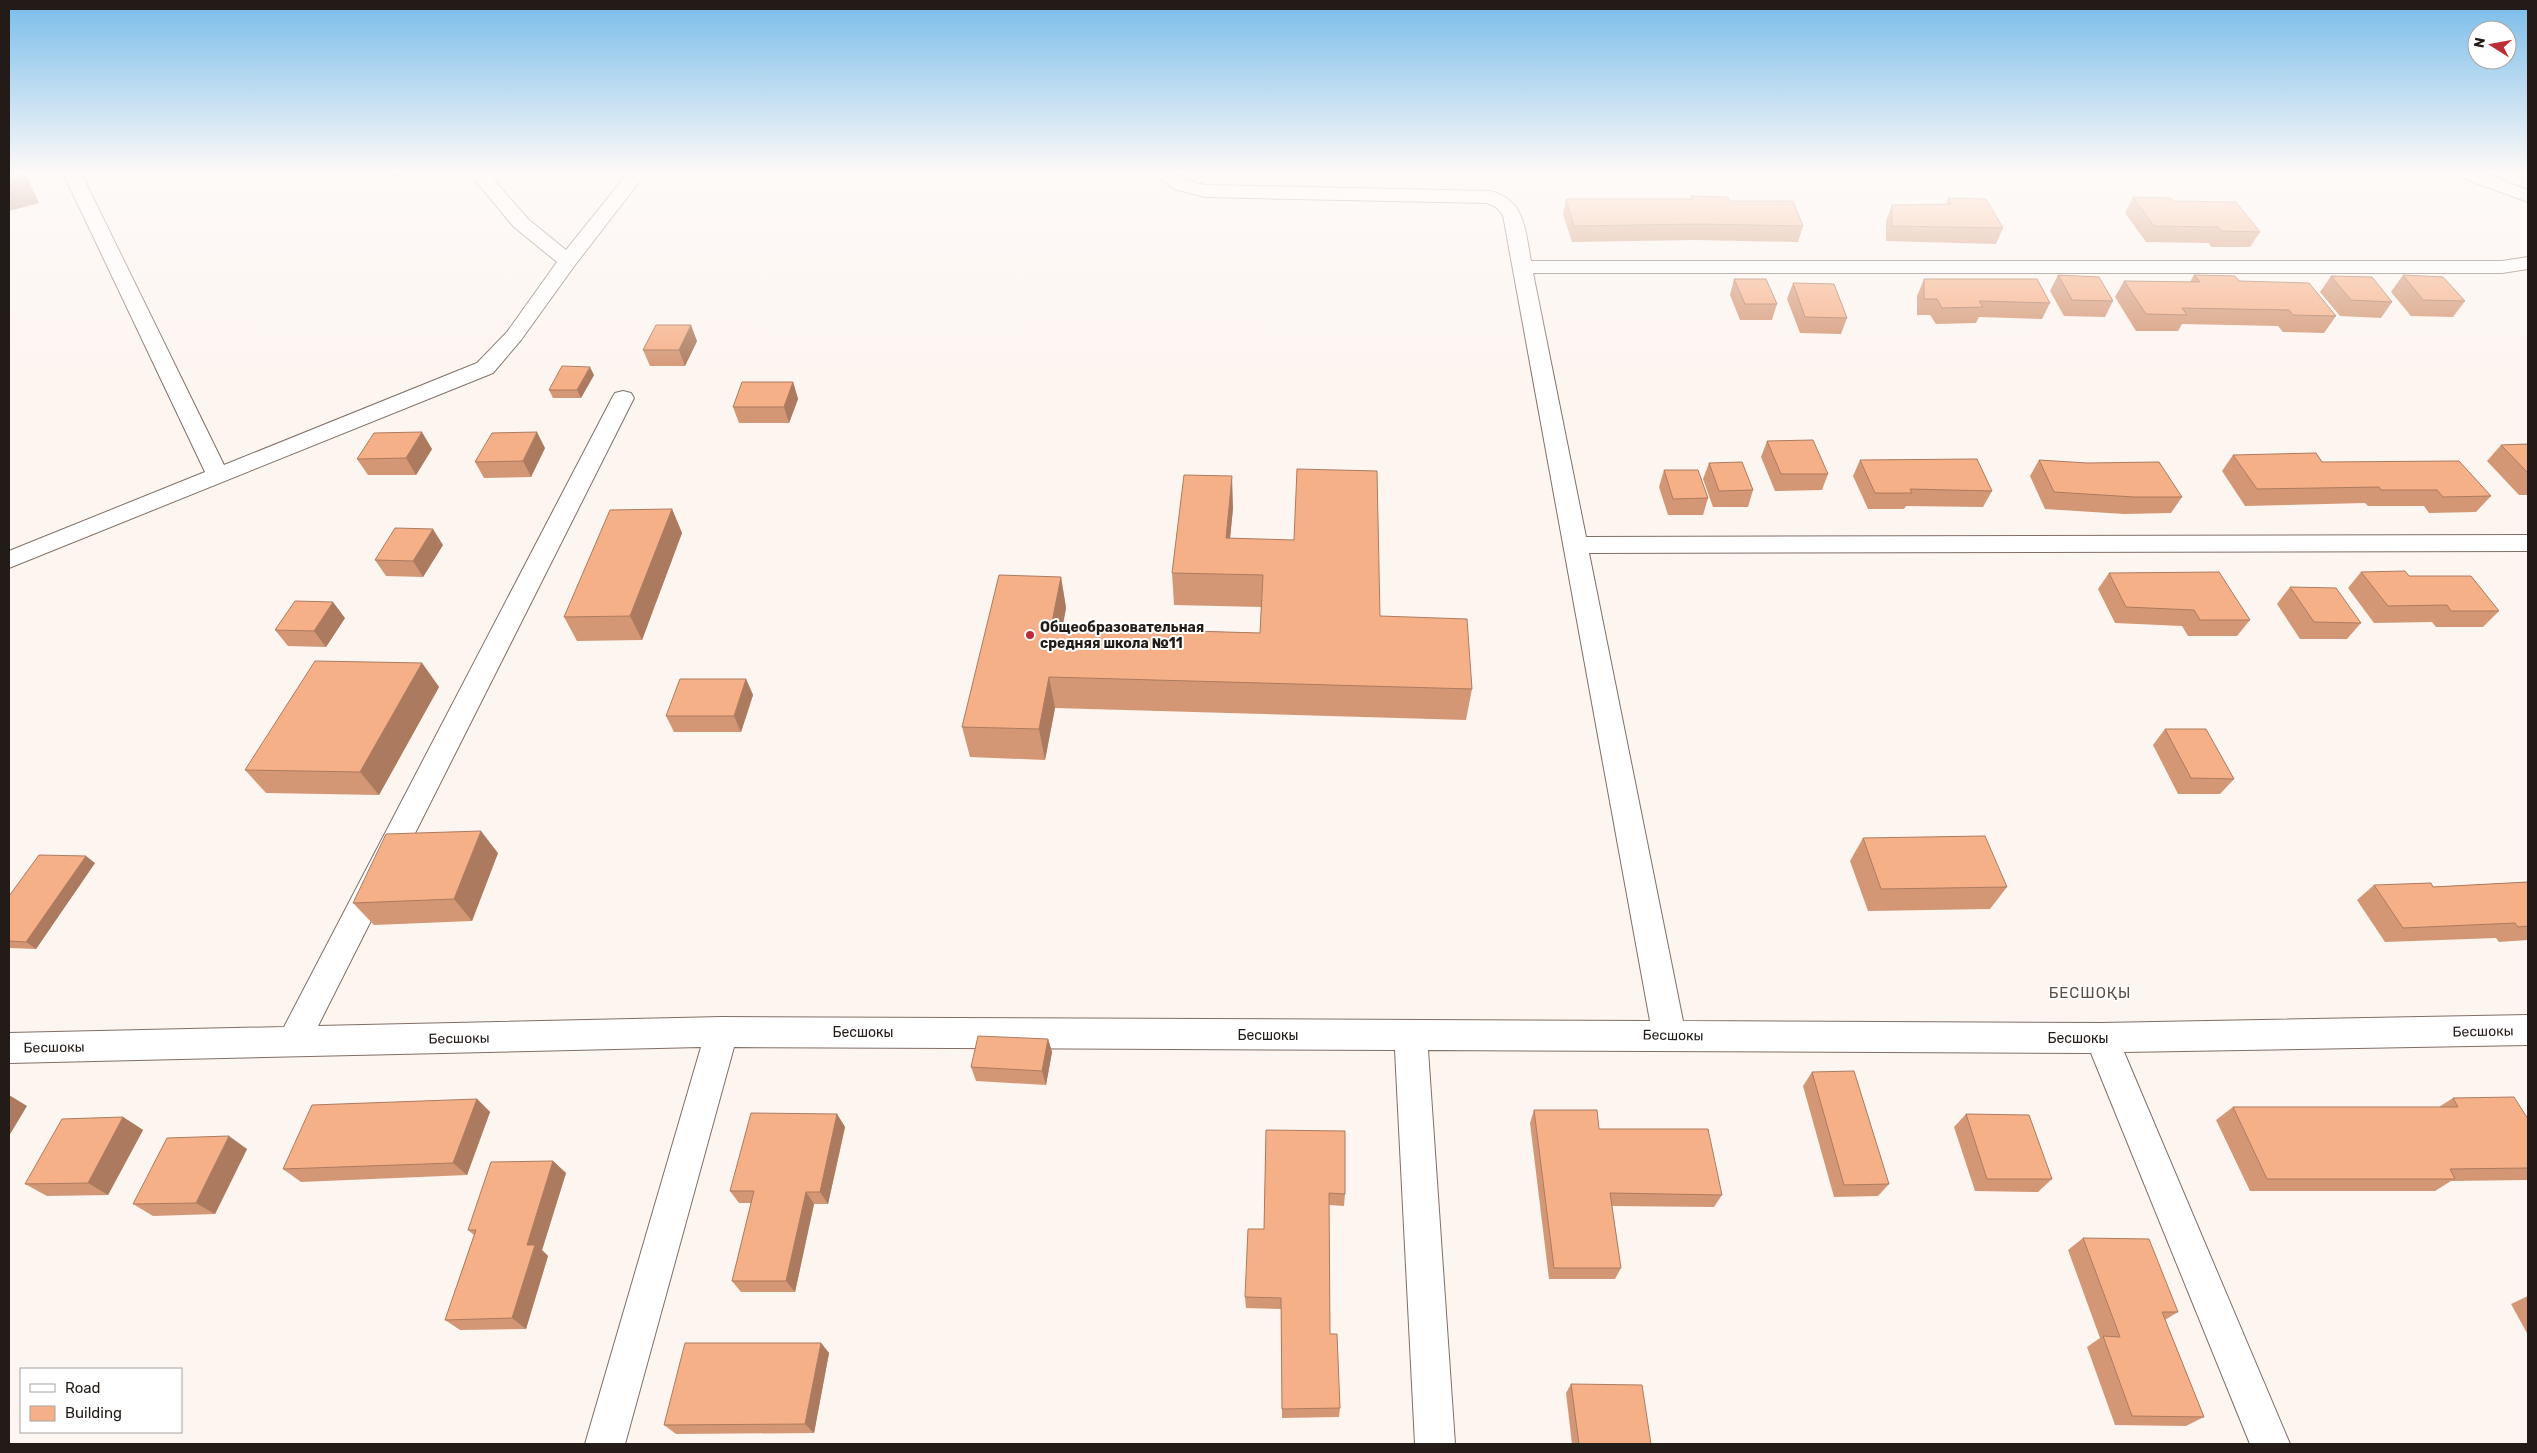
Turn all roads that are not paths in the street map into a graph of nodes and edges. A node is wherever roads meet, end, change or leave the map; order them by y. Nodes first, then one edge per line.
1 (105, 241) edge
2 (543, 241) edge
3 (584, 241) edge
4 (1517, 241) edge
5 (568, 261) junction
6 (2528, 263) edge
7 (1522, 267) junction
8 (624, 398) dead end
9 (218, 476) junction
10 (2528, 543) edge
11 (1575, 545) junction
12 (9, 560) edge
13 (2528, 1030) edge
14 (722, 1032) junction
15 (1669, 1034) junction
16 (1411, 1036) junction
17 (2101, 1038) junction
18 (294, 1041) junction
19 (9, 1048) edge
20 (605, 1444) edge
21 (1435, 1444) edge
22 (2270, 1444) edge

1 - 9 street
2 - 5 street
3 - 5 street
4 - 7 street
5 - 9 street
6 - 7 street
7 - 11 street
8 - 18 street
9 - 12 street
10 - 11 street
11 - 15 street
13 - 17 street, Бесшокы
14 - 16 street, Бесшокы
14 - 18 street, Бесшокы
14 - 20 street
15 - 16 street, Бесшокы
15 - 17 street, Бесшокы
16 - 21 street
17 - 22 street
18 - 19 street, Бесшокы

